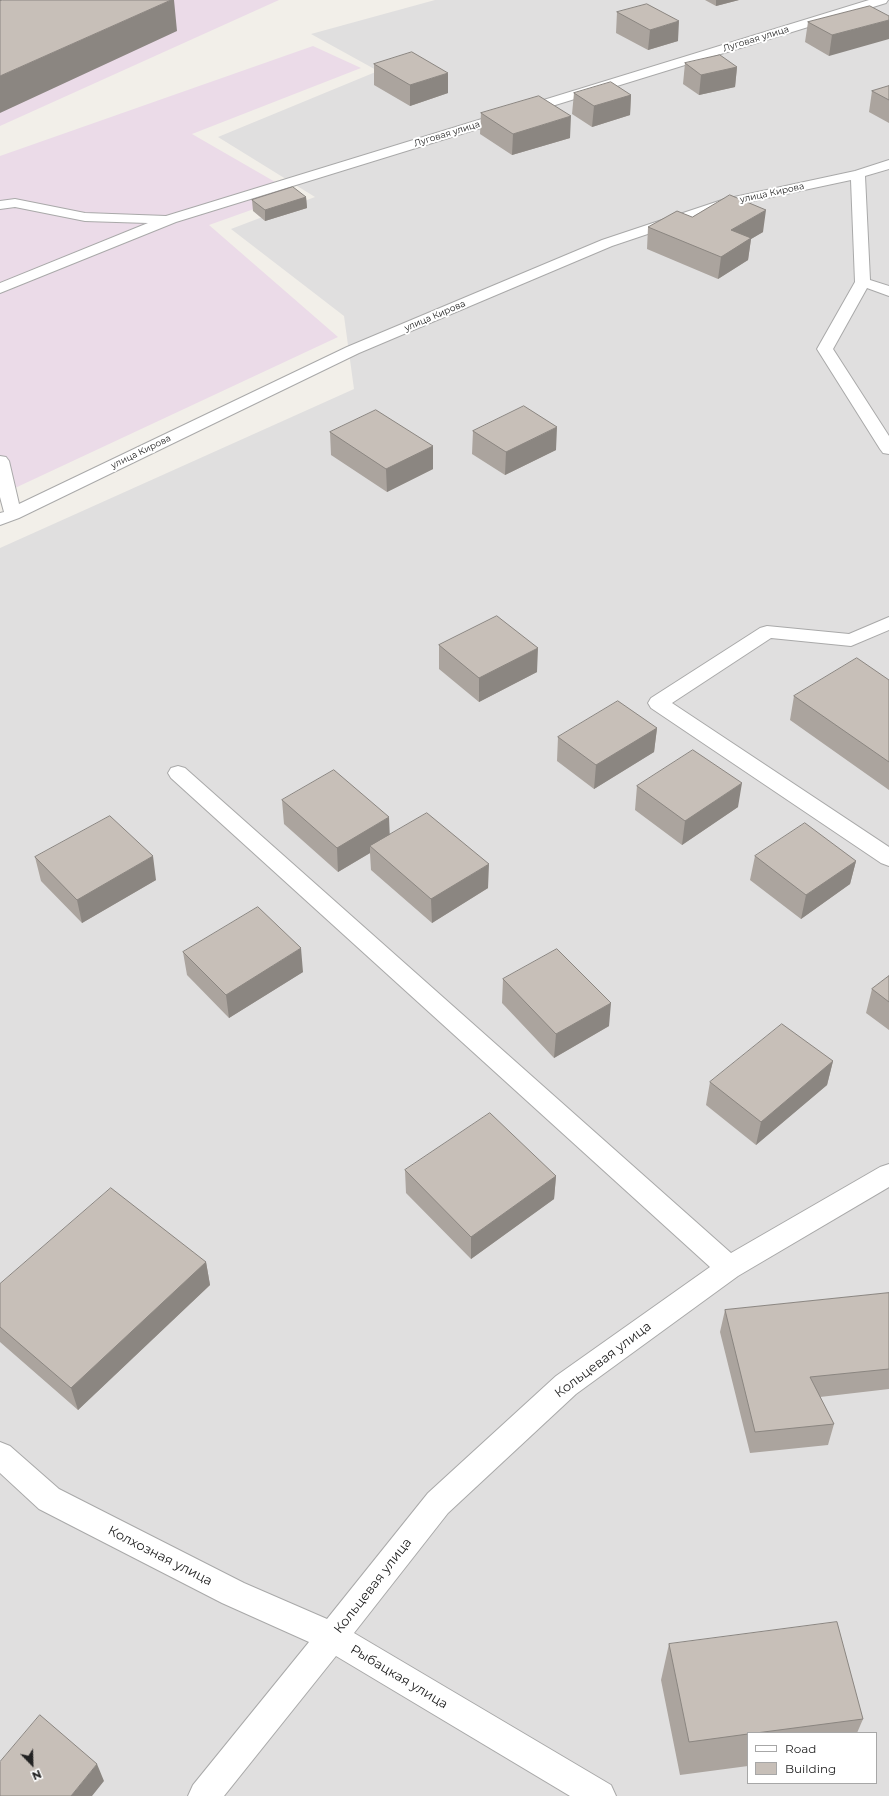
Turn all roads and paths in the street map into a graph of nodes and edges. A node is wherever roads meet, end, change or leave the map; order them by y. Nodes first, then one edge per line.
1 (883, 3) edge
2 (889, 164) edge
3 (858, 174) junction
4 (0, 205) edge
5 (171, 219) junction
6 (863, 282) junction
7 (0, 288) edge
8 (889, 291) edge
9 (889, 449) edge
10 (0, 461) edge
11 (6, 517) edge
12 (889, 623) edge
13 (178, 773) dead end
14 (889, 858) edge
15 (889, 1174) edge
16 (729, 1268) junction
17 (0, 1455) edge
18 (332, 1637) junction
19 (204, 1796) edge
20 (600, 1796) edge

1 - 5 street, Луговая улица
2 - 3 street, улица Кирова
3 - 6 street
3 - 11 street, улица Кирова
4 - 5 street
5 - 7 street
6 - 8 street
6 - 9 street
10 - 11 street
12 - 14 street
13 - 16 street
15 - 16 street, Кольцевая улица
16 - 18 street, Кольцевая улица
17 - 18 street, Колхозная улица
18 - 19 street
18 - 20 street, Рыбацкая улица

